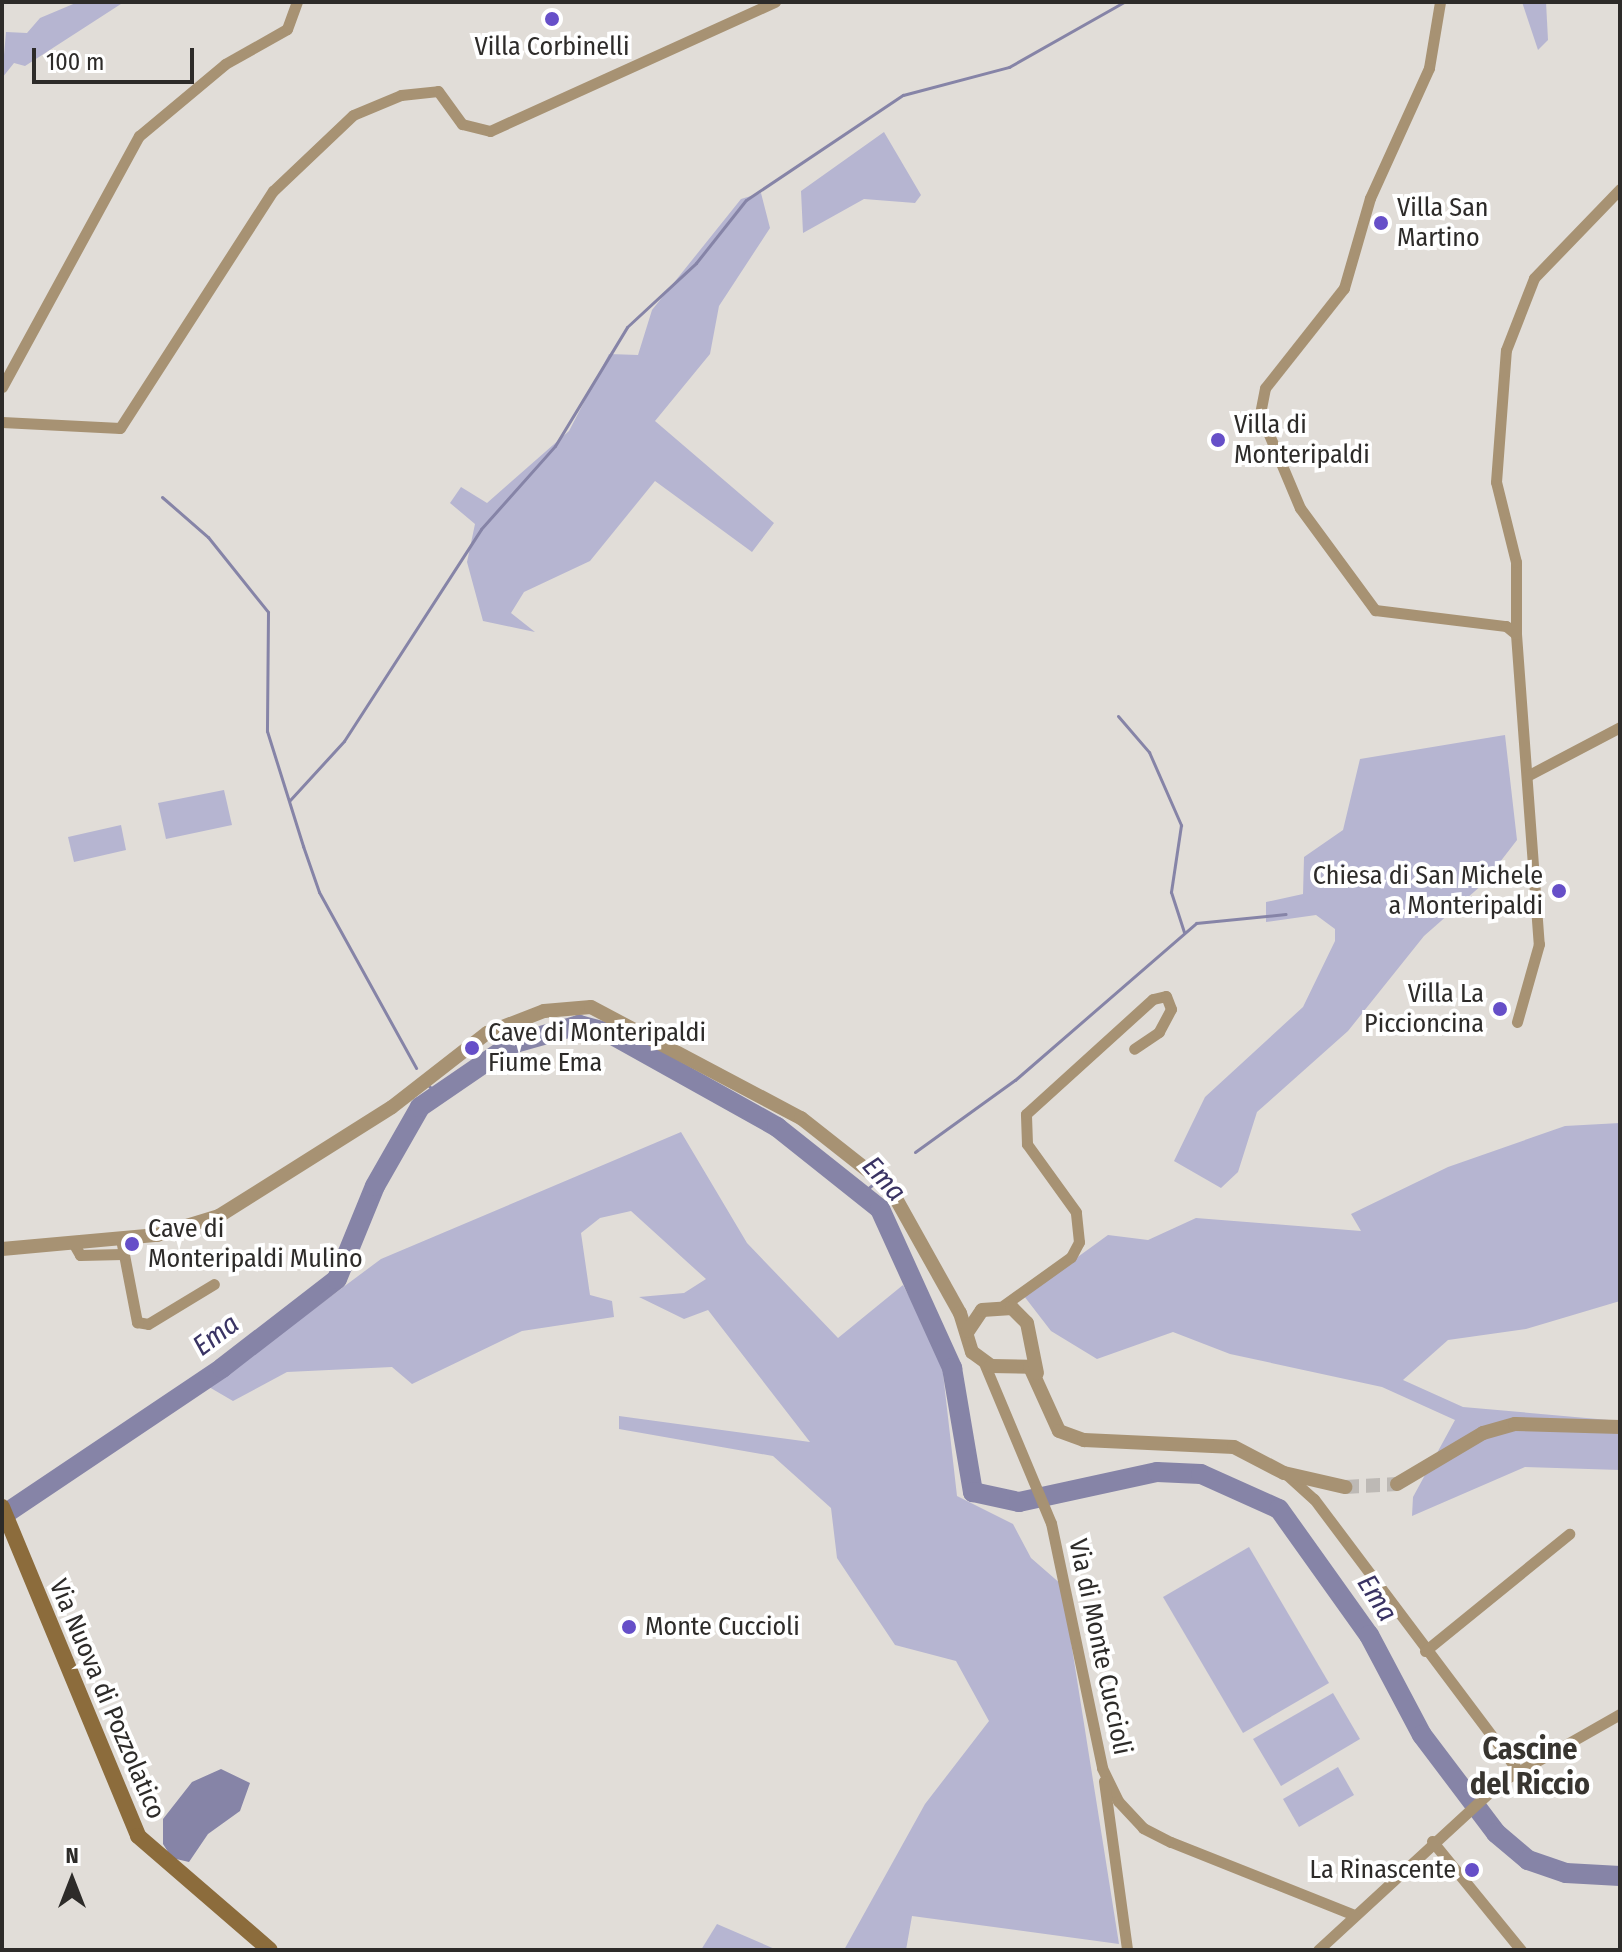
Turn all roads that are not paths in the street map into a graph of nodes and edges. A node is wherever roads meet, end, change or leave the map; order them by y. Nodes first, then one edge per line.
1 (297, 2) edge
2 (775, 2) edge
3 (1440, 2) edge
4 (1620, 189) edge
5 (2, 387) edge
6 (2, 422) edge
7 (1516, 634) junction
8 (1620, 727) edge
9 (1527, 776) junction
10 (1517, 1022) dead end
11 (1134, 1049) dead end
12 (122, 1246) junction
13 (2, 1249) edge
14 (214, 1284) dead end
15 (1024, 1292) junction
16 (954, 1304) junction
17 (1004, 1305) junction
18 (1020, 1313) junction
19 (976, 1314) junction
20 (968, 1331) junction
21 (1029, 1341) junction
22 (984, 1363) junction
23 (1013, 1363) junction
24 (1040, 1382) junction
25 (998, 1391) junction
26 (1620, 1427) edge
27 (1284, 1473) junction
28 (1397, 1484) tunnel mouth
29 (1345, 1487) tunnel mouth
30 (2, 1507) edge
31 (1569, 1534) dead end
32 (1425, 1651) junction
33 (1620, 1714) edge
34 (1102, 1768) junction
35 (1518, 1771) junction
36 (1432, 1841) junction
37 (1352, 1914) junction
38 (270, 1950) edge
39 (1127, 1950) edge
40 (1318, 1950) edge
41 (1521, 1950) edge

1 - 5 street
2 - 6 street
3 - 7 street
4 - 7 street
7 - 9 street
8 - 9 street
9 - 10 street
11 - 15 street
12 - 13 street
12 - 14 street
12 - 16 street
15 - 17 street
15 - 18 street
16 - 19 street
16 - 20 street
17 - 18 street
17 - 19 street
18 - 21 street
19 - 20 street
20 - 22 street
21 - 23 street
21 - 24 street
22 - 23 street
22 - 25 street, Via di Monte Cuccioli
23 - 24 street
23 - 25 street
24 - 27 street
25 - 34 street, Via di Monte Cuccioli
26 - 28 street
27 - 29 street
27 - 32 street
30 - 38 main road, Via Nuova di Pozzolatico
31 - 32 street
32 - 35 street
33 - 35 street
34 - 37 street, Via di Monte Cuccioli
34 - 39 street
35 - 36 street
36 - 37 street
36 - 41 street
37 - 40 street

